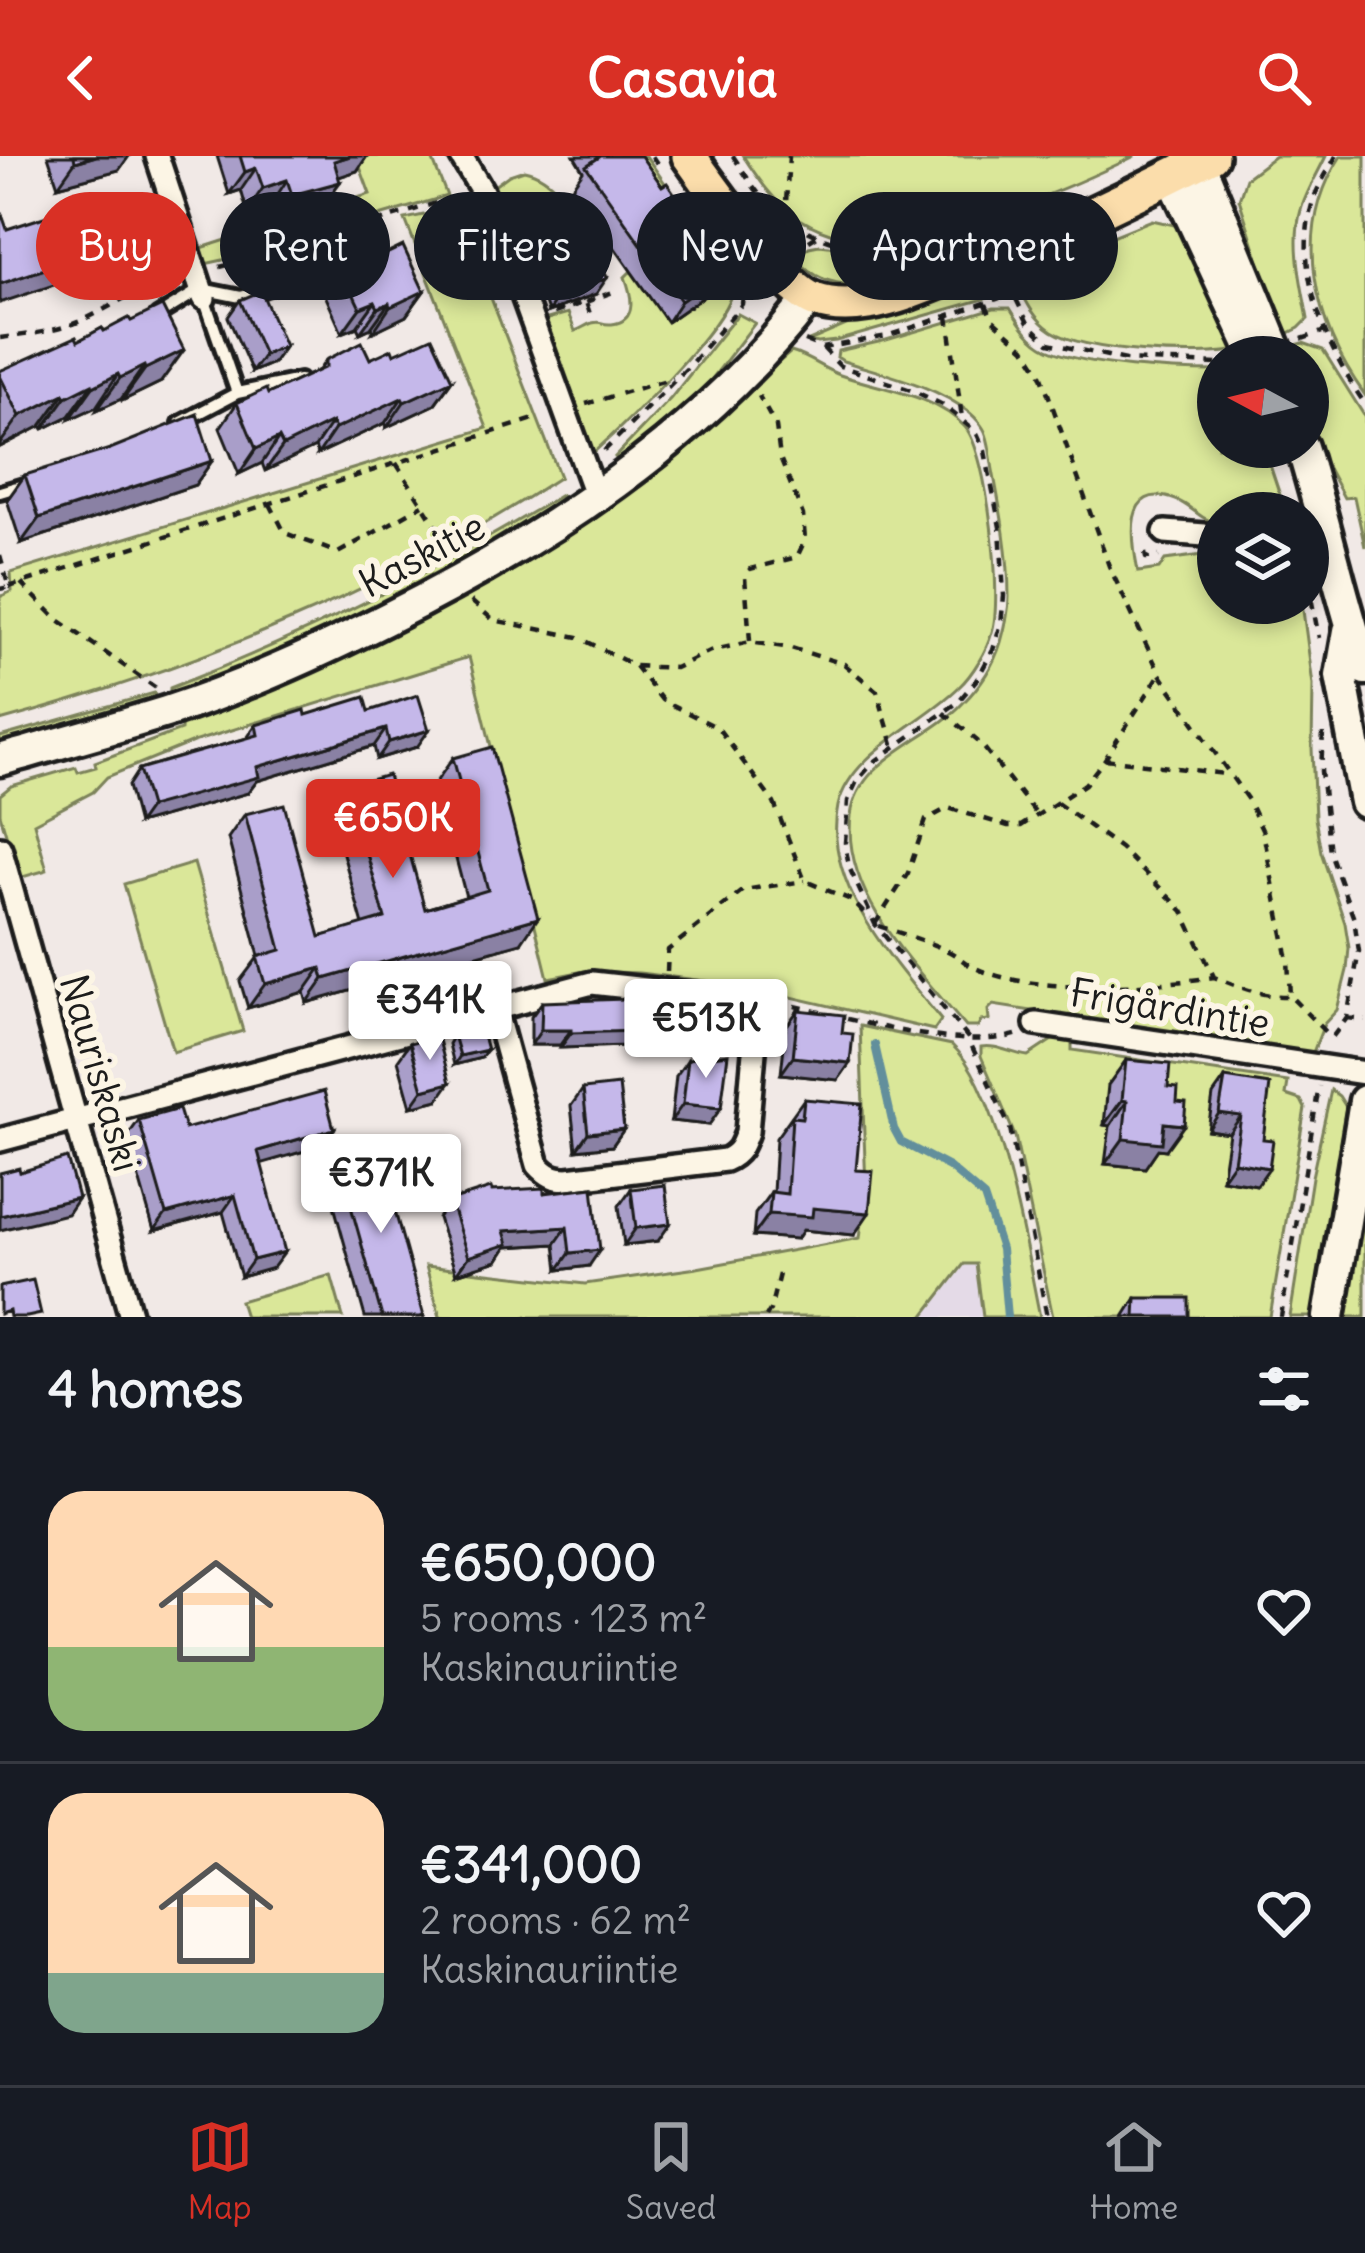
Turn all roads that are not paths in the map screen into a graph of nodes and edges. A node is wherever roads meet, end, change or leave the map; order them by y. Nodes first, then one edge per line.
1 (157, 156) edge
2 (461, 156) edge
3 (689, 156) edge
4 (1194, 165) edge
5 (200, 288) junction
6 (220, 292) edge
7 (809, 298) junction
8 (145, 322) edge
9 (1249, 336) edge
10 (1272, 336) edge
11 (300, 380) edge
12 (237, 394) junction
13 (164, 432) edge
14 (44, 478) edge
15 (591, 483) junction
16 (0, 492) edge
17 (1165, 532) dead end
18 (1197, 534) edge
19 (1329, 554) edge
20 (1358, 624) edge
21 (1365, 669) edge
22 (0, 760) edge
23 (1365, 802) edge
24 (0, 848) edge
25 (495, 1009) junction
26 (1036, 1024) road end
27 (1365, 1073) edge
28 (1365, 1102) edge
29 (76, 1121) junction
30 (0, 1140) edge
31 (131, 1317) edge
32 (1329, 1317) edge

1 - 5 street
2 - 15 street
3 - 7 main road
4 - 7 main road
4 - 9 street
4 - 10 street
5 - 6 lane
5 - 8 lane
5 - 12 lane
7 - 15 street, Kaskitie
11 - 12 lane
12 - 13 lane
14 - 16 lane
15 - 22 street, Kaskitie
17 - 18 street
19 - 20 street
20 - 21 street
20 - 23 street
24 - 29 street, Nauriskaski
25 - 25 street
25 - 29 street
26 - 27 street, Frigårdintie
28 - 32 street
29 - 30 street
29 - 31 street, Nauriskaski

